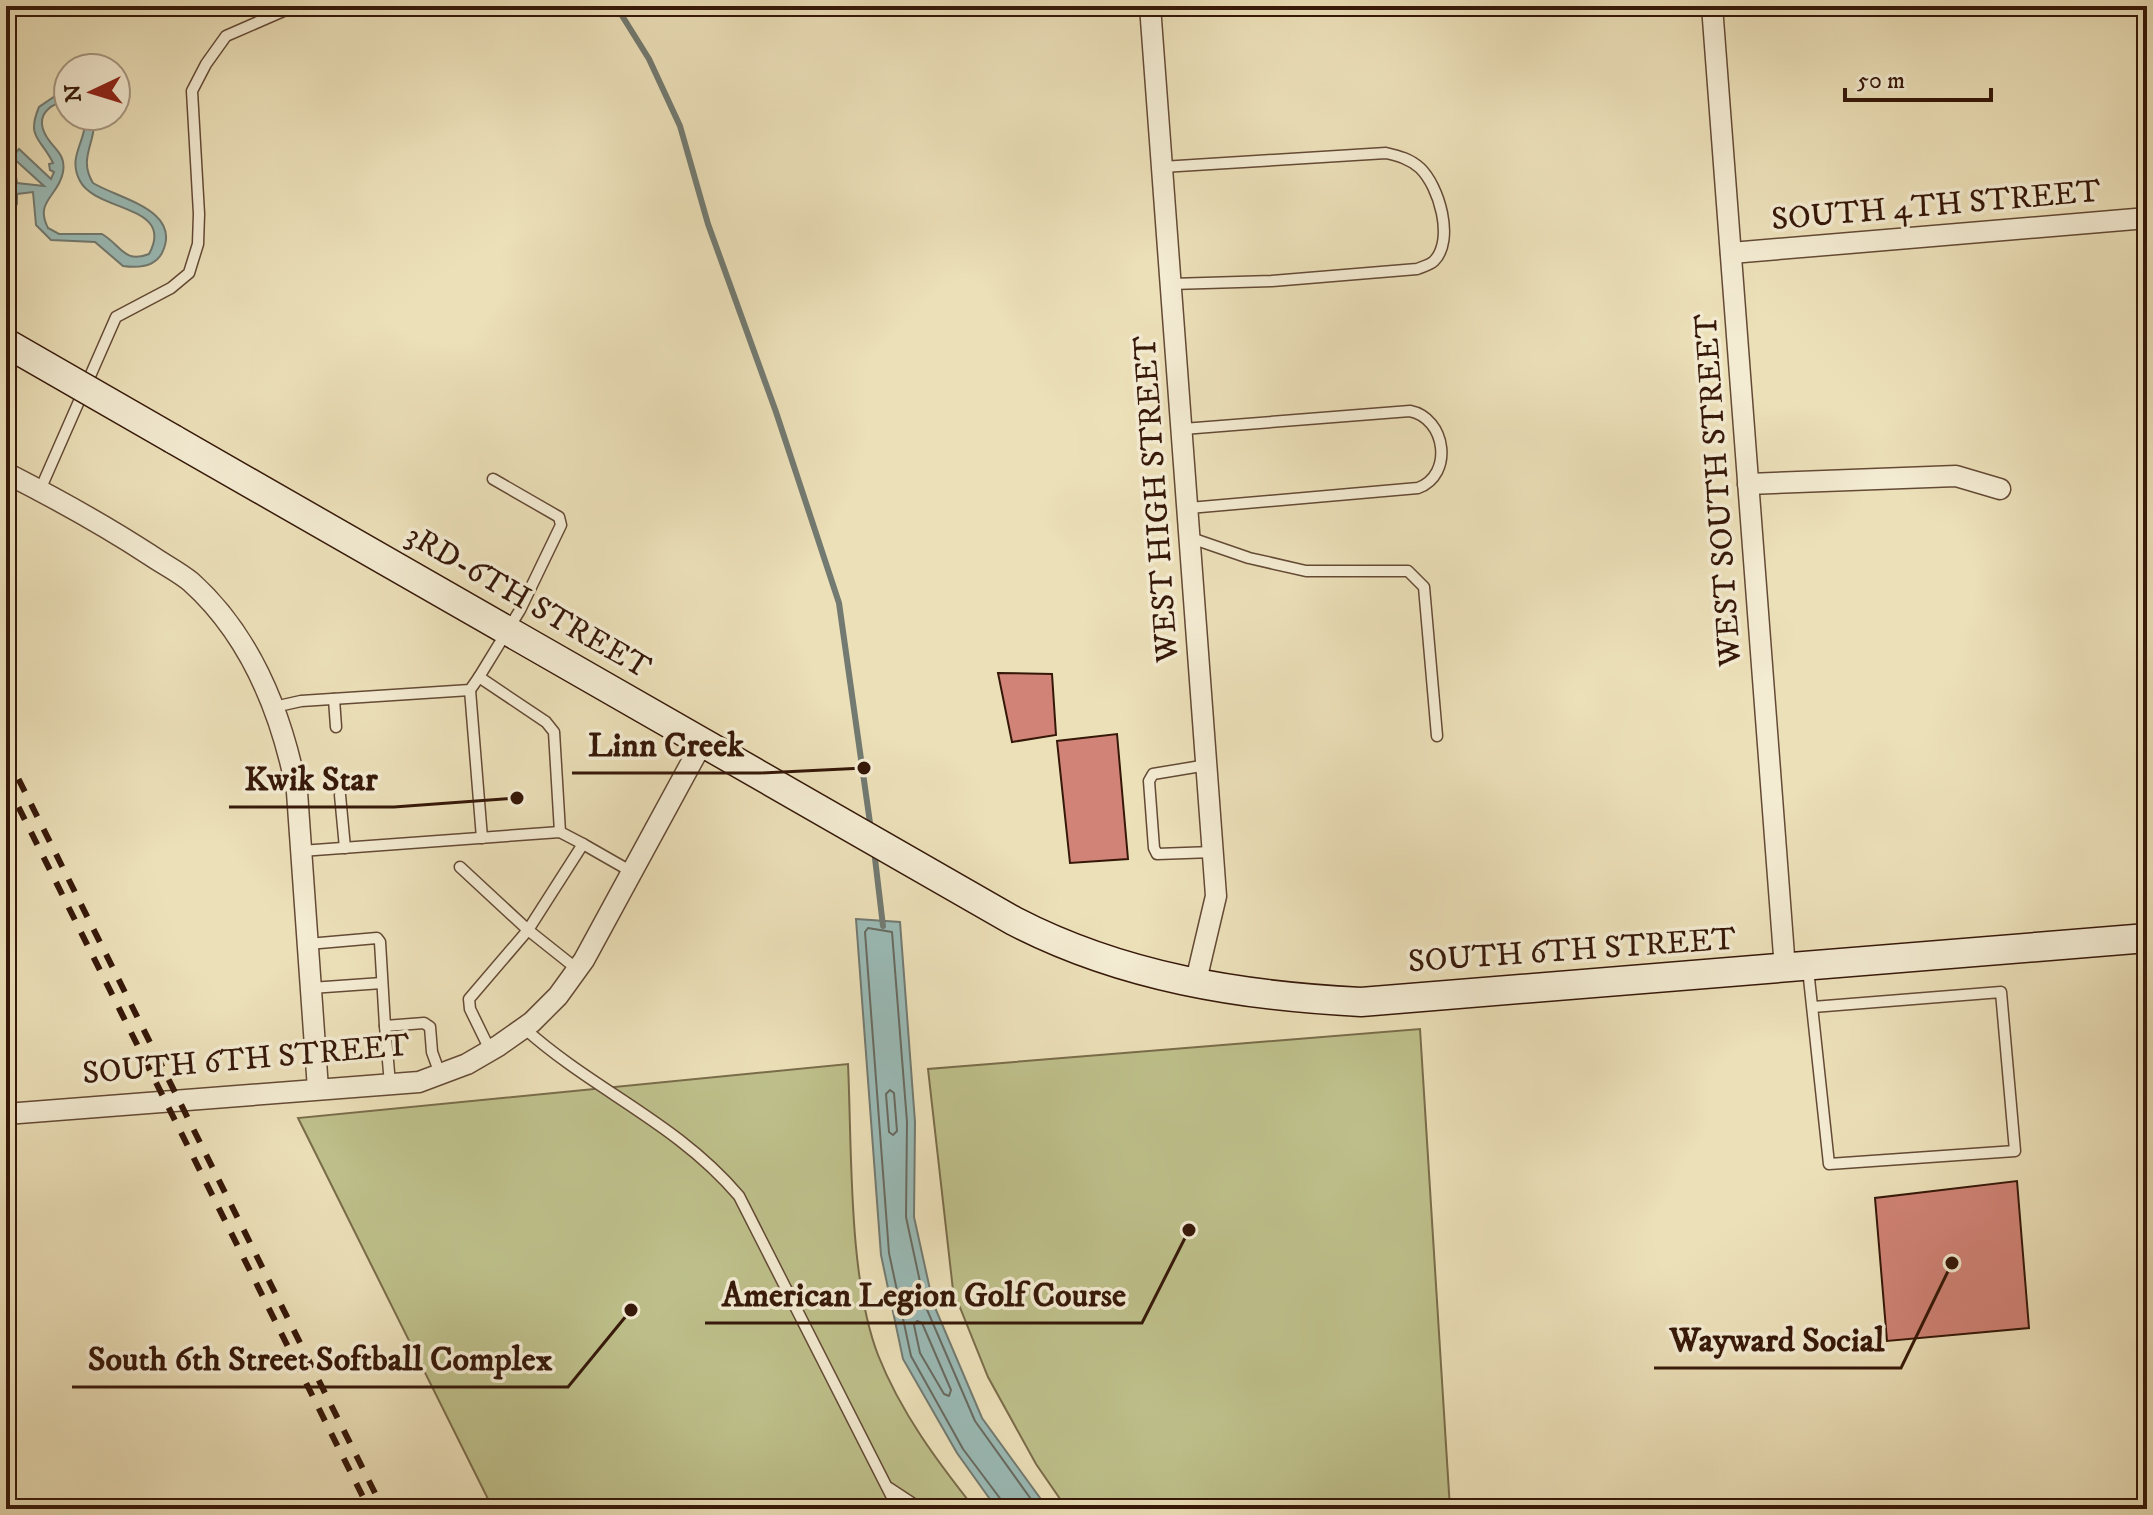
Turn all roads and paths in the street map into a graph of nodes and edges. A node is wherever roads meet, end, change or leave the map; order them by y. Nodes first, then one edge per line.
1 (295, 6) edge
2 (1150, 6) edge
3 (1712, 6) edge
4 (1162, 167) junction
5 (2147, 218) edge
6 (1731, 253) junction
7 (1171, 284) junction
8 (6, 343) edge
9 (1183, 429) junction
10 (6, 473) edge
11 (493, 479) dead end
12 (1748, 484) junction
13 (2000, 489) dead end
14 (40, 490) junction
15 (1189, 508) junction
16 (1191, 538) junction
17 (508, 630) junction
18 (479, 677) junction
19 (470, 690) junction
20 (334, 699) junction
21 (274, 707) junction
22 (336, 727) dead end
23 (1437, 736) dead end
24 (702, 743) junction
25 (1207, 765) junction
26 (340, 795) dead end
27 (560, 832) junction
28 (482, 838) junction
29 (583, 844) junction
30 (345, 848) junction
31 (301, 851) junction
32 (1213, 852) junction
33 (460, 867) dead end
34 (632, 872) junction
35 (1014, 921) joint
36 (528, 930) junction
37 (2147, 938) edge
38 (308, 944) junction
39 (1796, 968) junction
40 (577, 969) junction
41 (382, 983) junction
42 (1195, 985) junction
43 (311, 988) junction
44 (1813, 1007) junction
45 (385, 1026) junction
46 (524, 1028) junction
47 (490, 1050) junction
48 (440, 1074) junction
49 (390, 1084) junction
50 (318, 1089) junction
51 (6, 1114) edge
52 (887, 1487) junction
53 (898, 1509) edge
54 (921, 1509) edge

1 - 14 lane
2 - 4 street, WEST HIGH STREET
3 - 6 street, WEST SOUTH STREET
4 - 7 street, WEST HIGH STREET
4 - 7 lane
5 - 6 street, SOUTH 4TH STREET
6 - 12 street, WEST SOUTH STREET
7 - 9 street, WEST HIGH STREET
8 - 17 main road, 3RD-6TH STREET, bridge
9 - 15 street, WEST HIGH STREET
9 - 15 lane
10 - 14 street
11 - 17 lane
12 - 13 street
12 - 39 street, WEST SOUTH STREET
14 - 21 street
15 - 16 street, WEST HIGH STREET
16 - 23 lane
16 - 25 street, WEST HIGH STREET
17 - 18 lane
17 - 24 main road, 3RD-6TH STREET
18 - 19 lane
18 - 27 lane
19 - 20 lane
19 - 28 lane
20 - 21 lane
20 - 22 lane
21 - 31 street
24 - 34 street, SOUTH 6TH STREET
24 - 35 main road, 3RD-6TH STREET
25 - 32 street, WEST HIGH STREET
25 - 32 lane
26 - 30 lane
27 - 28 lane
27 - 29 lane
28 - 30 lane
29 - 34 lane
29 - 36 lane
30 - 31 lane
31 - 38 street
32 - 42 street, WEST HIGH STREET
33 - 36 lane
34 - 40 street, SOUTH 6TH STREET
35 - 42 main road, SOUTH 6TH STREET
36 - 40 lane
36 - 47 lane
37 - 39 main road, SOUTH 6TH STREET
38 - 41 lane
38 - 43 street
39 - 42 main road, SOUTH 6TH STREET
39 - 44 lane
40 - 46 street, SOUTH 6TH STREET
41 - 43 lane
41 - 45 lane
43 - 50 street
44 - 44 lane
45 - 48 lane
45 - 49 lane
46 - 47 street, SOUTH 6TH STREET
46 - 52 lane
47 - 48 street, SOUTH 6TH STREET
48 - 49 street, SOUTH 6TH STREET
49 - 50 street, SOUTH 6TH STREET
50 - 51 street, SOUTH 6TH STREET
52 - 53 lane
52 - 54 lane

